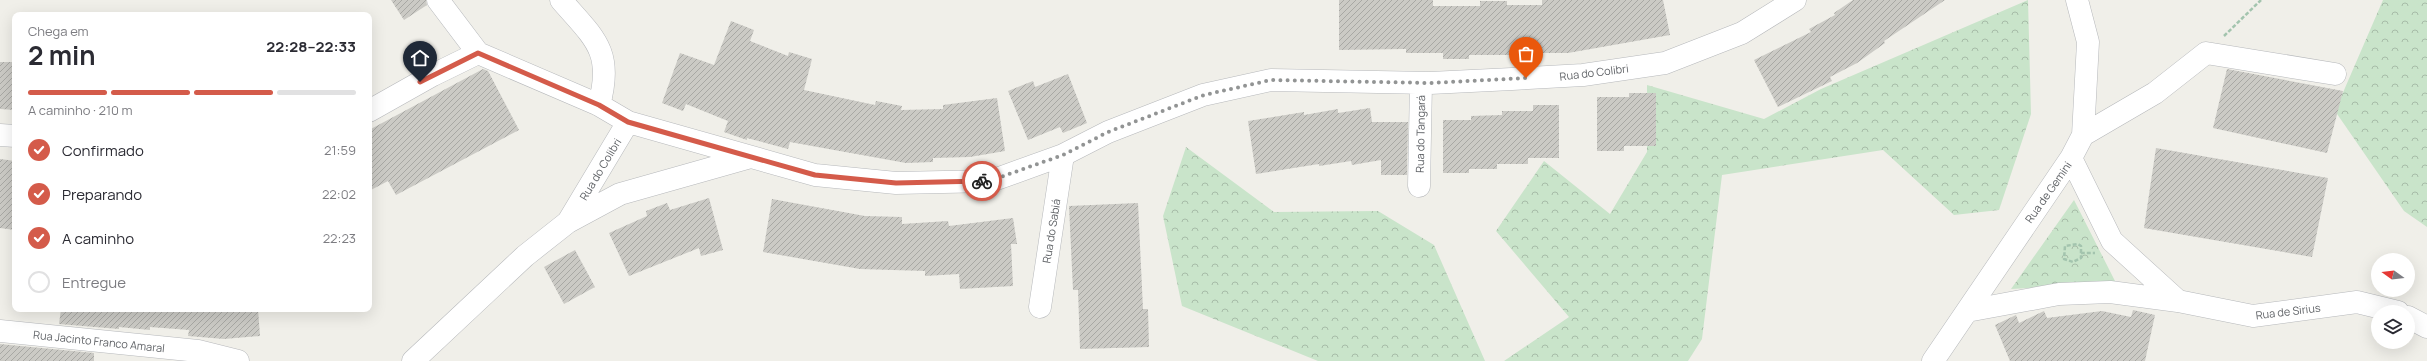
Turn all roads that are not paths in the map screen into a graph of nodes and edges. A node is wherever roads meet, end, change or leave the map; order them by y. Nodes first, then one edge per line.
1 (438, 0) edge
2 (561, 0) edge
3 (1795, 0) edge
4 (2076, 0) edge
5 (478, 53) junction
6 (2335, 74) dead end
7 (1421, 83) junction
8 (599, 105) junction
9 (372, 109) edge
10 (628, 122) junction
11 (2083, 135) junction
12 (0, 136) edge
13 (12, 136) edge
14 (1063, 155) junction
15 (751, 157) junction
16 (2071, 158) junction
17 (1419, 186) dead end
18 (568, 222) junction
19 (2178, 301) junction
20 (2371, 305) edge
21 (1040, 307) dead end
22 (1967, 311) junction
23 (2415, 321) edge
24 (2427, 327) edge
25 (0, 331) edge
26 (202, 356) edge
27 (238, 361) edge
28 (413, 361) edge
29 (1933, 361) edge

1 - 5 street
2 - 8 street
3 - 7 street, Rua do Colibri
4 - 11 street, Rua de Gemini
5 - 8 street
5 - 9 street
6 - 11 street
7 - 14 street, Rua do Colibri
7 - 17 street, Rua do Tangará
8 - 10 street
10 - 15 street, Rua do Colibri
10 - 18 street, Rua do Colibri
11 - 16 street, Rua de Gemini
12 - 13 street
14 - 15 street, Rua do Colibri
14 - 21 street, Rua do Sabiá
15 - 18 street, Rua do Colibri
16 - 19 street
16 - 22 street, Rua de Gemini
18 - 28 street, Rua do Colibri
19 - 20 street, Rua de Sirius
19 - 22 street, Rua de Sirius
22 - 29 street, Rua de Gemini
23 - 24 street
25 - 26 street, Rua Jacinto Franco Amaral
26 - 27 street

